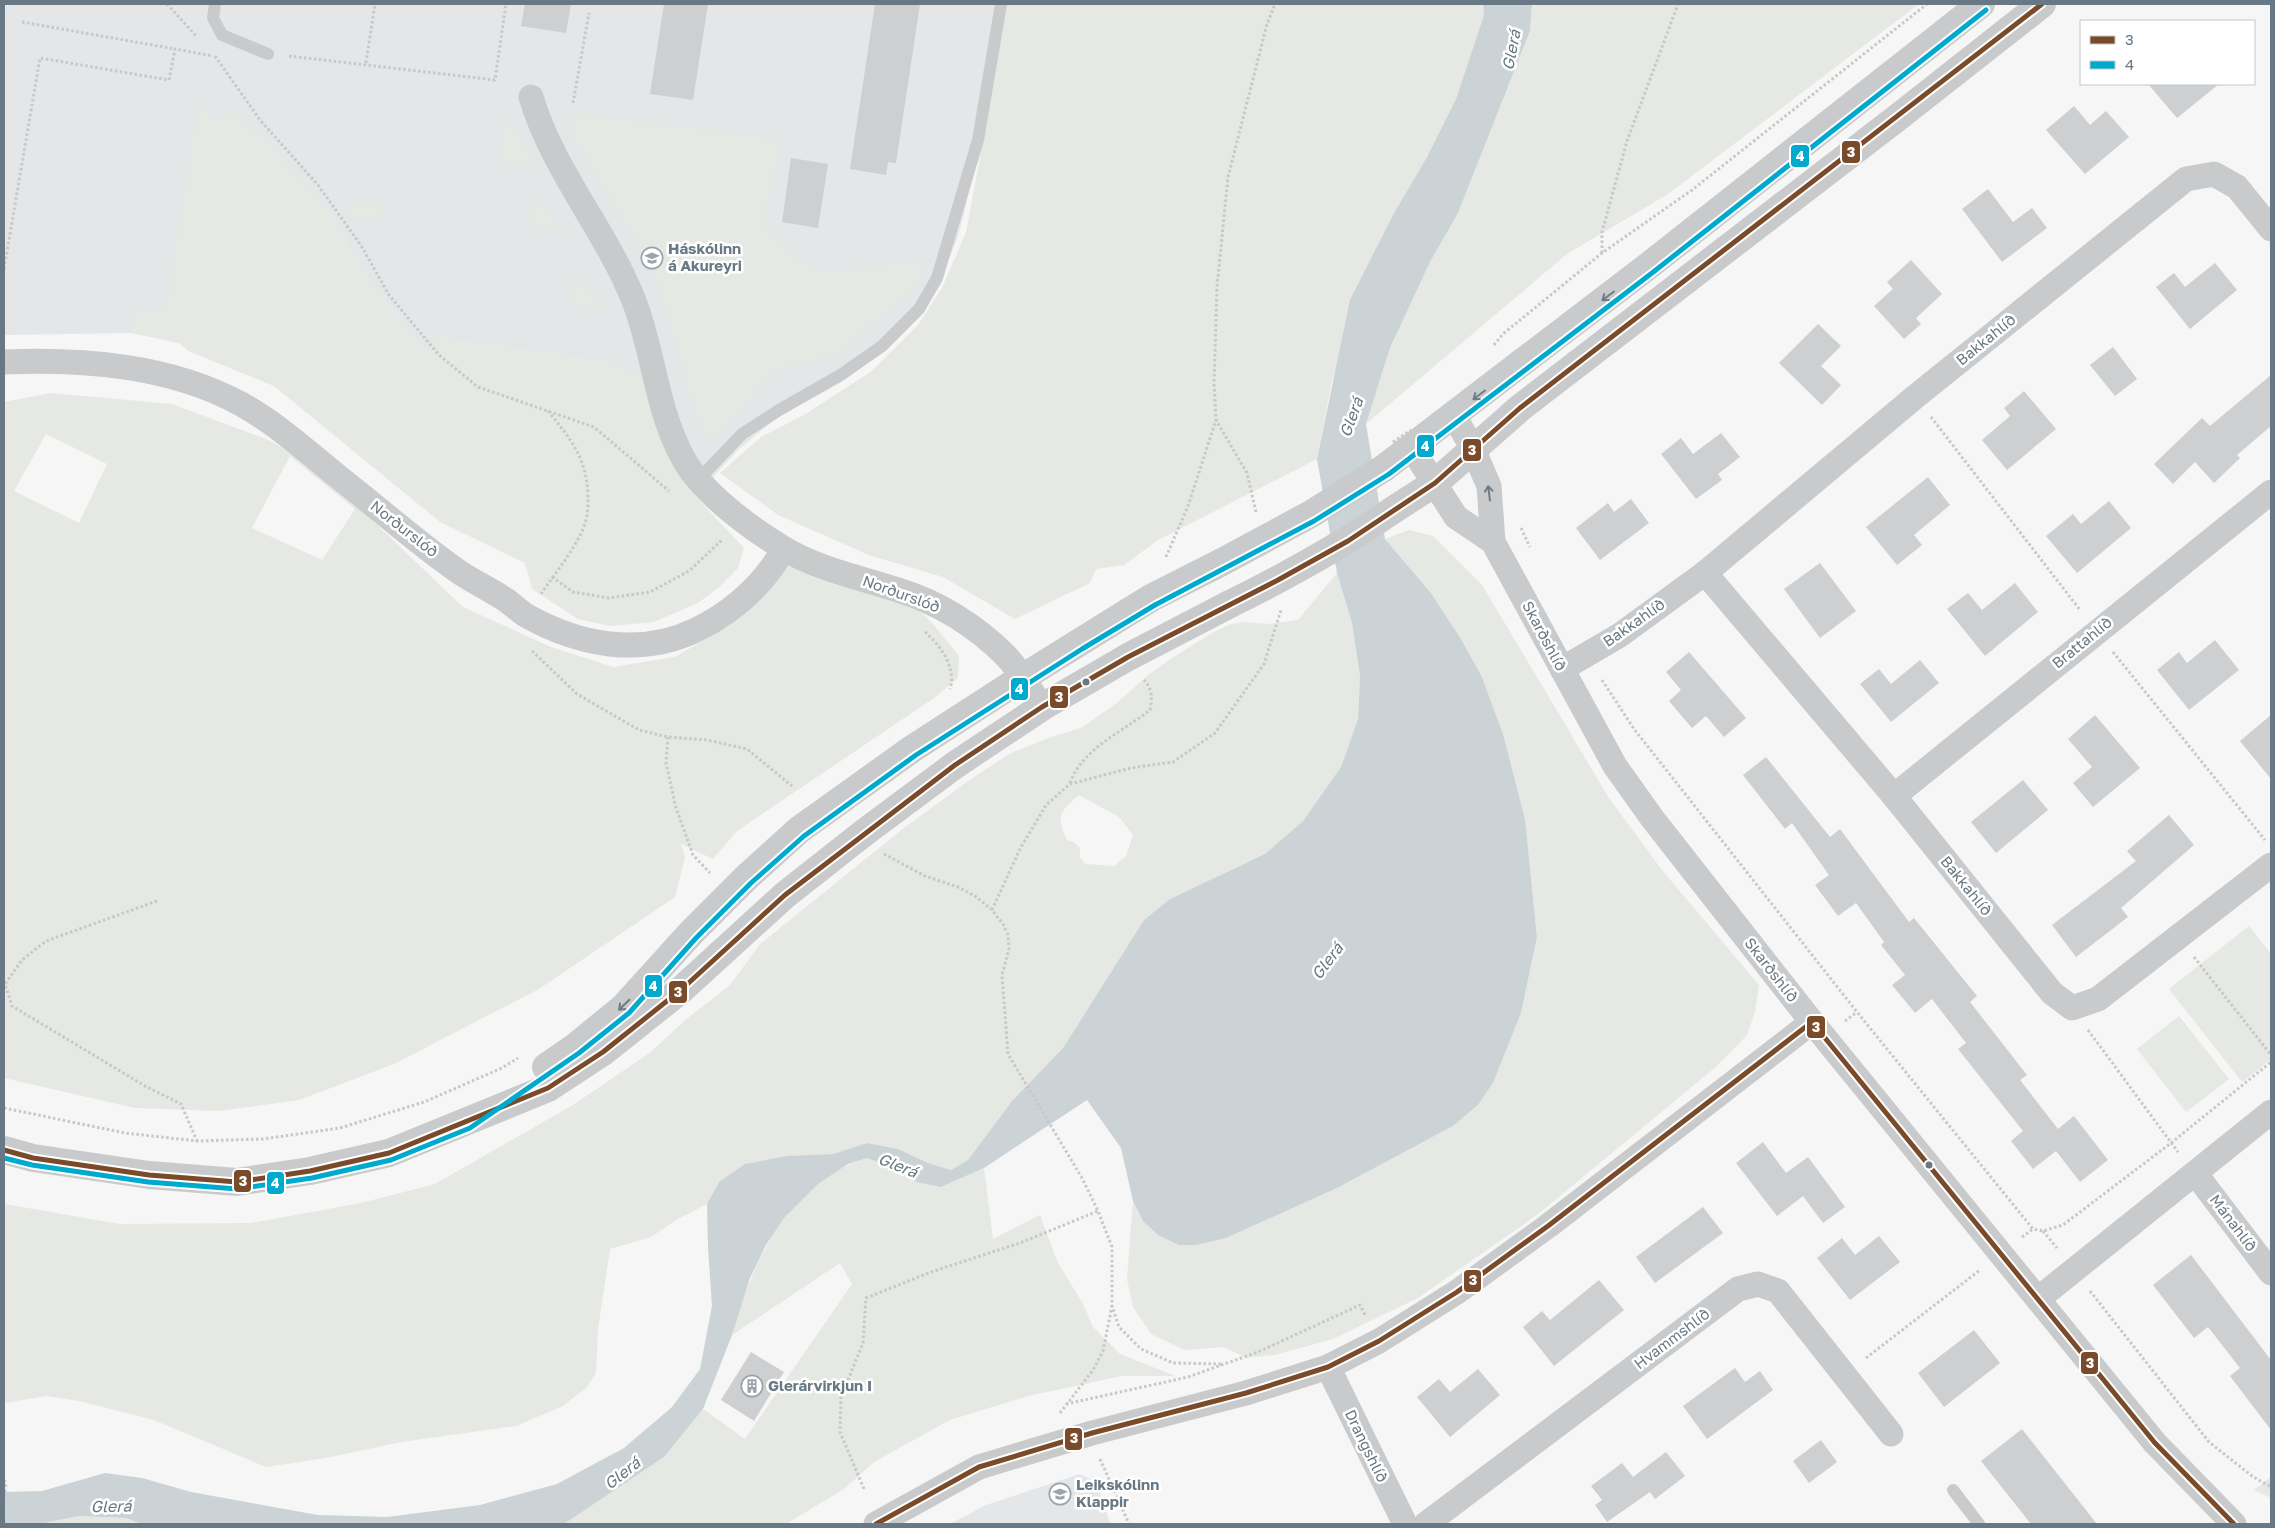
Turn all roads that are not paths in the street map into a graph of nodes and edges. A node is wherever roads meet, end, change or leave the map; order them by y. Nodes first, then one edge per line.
1 (215, 4) edge
2 (1001, 4) edge
3 (1981, 4) edge
4 (2042, 4) edge
5 (268, 54) road end
6 (531, 98) dead end
7 (2271, 229) edge
8 (4, 362) edge
9 (1453, 414) junction
10 (1411, 447) junction
11 (1473, 449) junction
12 (699, 479) junction
13 (1435, 483) junction
14 (2271, 492) edge
15 (1493, 542) junction
16 (784, 549) junction
17 (1705, 573) junction
18 (1562, 669) junction
19 (1022, 678) junction
20 (1042, 707) junction
21 (1894, 796) junction
22 (2271, 866) edge
23 (1812, 1022) junction
24 (2271, 1112) edge
25 (466, 1120) junction
26 (4, 1150) edge
27 (2195, 1173) junction
28 (2271, 1274) edge
29 (2038, 1299) junction
30 (1328, 1366) junction
31 (1891, 1434) dead end
32 (1953, 1490) dead end
33 (876, 1524) edge
34 (1405, 1524) edge
35 (1426, 1524) edge
36 (1979, 1524) edge
37 (2234, 1524) edge

1 - 5 lane
2 - 12 lane
3 -> 9 street
4 - 11 street
6 - 12 street, Norðurslóð
7 - 17 street, Bakkahlíð
8 - 16 street, Norðurslóð
9 - 10 street
9 - 11 street, Skarðshlíð
10 - 13 street, Skarðshlíð
10 - 19 street, bridge
11 - 13 street
15 -> 11 street, Skarðshlíð
12 - 16 street, Norðurslóð
13 - 15 street, Skarðshlíð
13 - 20 street, bridge
14 - 21 street, Brattahlíð
15 - 18 street, Skarðshlíð
16 - 19 street, Norðurslóð
17 - 18 street, Bakkahlíð
17 - 21 street, Bakkahlíð
18 - 23 street, Skarðshlíð
19 - 20 street, Norðurslóð
19 -> 25 street
20 - 25 street
21 - 22 street, Bakkahlíð
23 - 29 street, Skarðshlíð
23 - 30 street
24 - 27 street
25 - 26 street
27 - 28 street, Mánahlíð
27 - 29 street
29 - 37 street, Skarðshlíð
30 - 33 street
30 - 34 street, Drangshlíð
31 - 35 street, Hvammshlíð
32 - 36 lane

